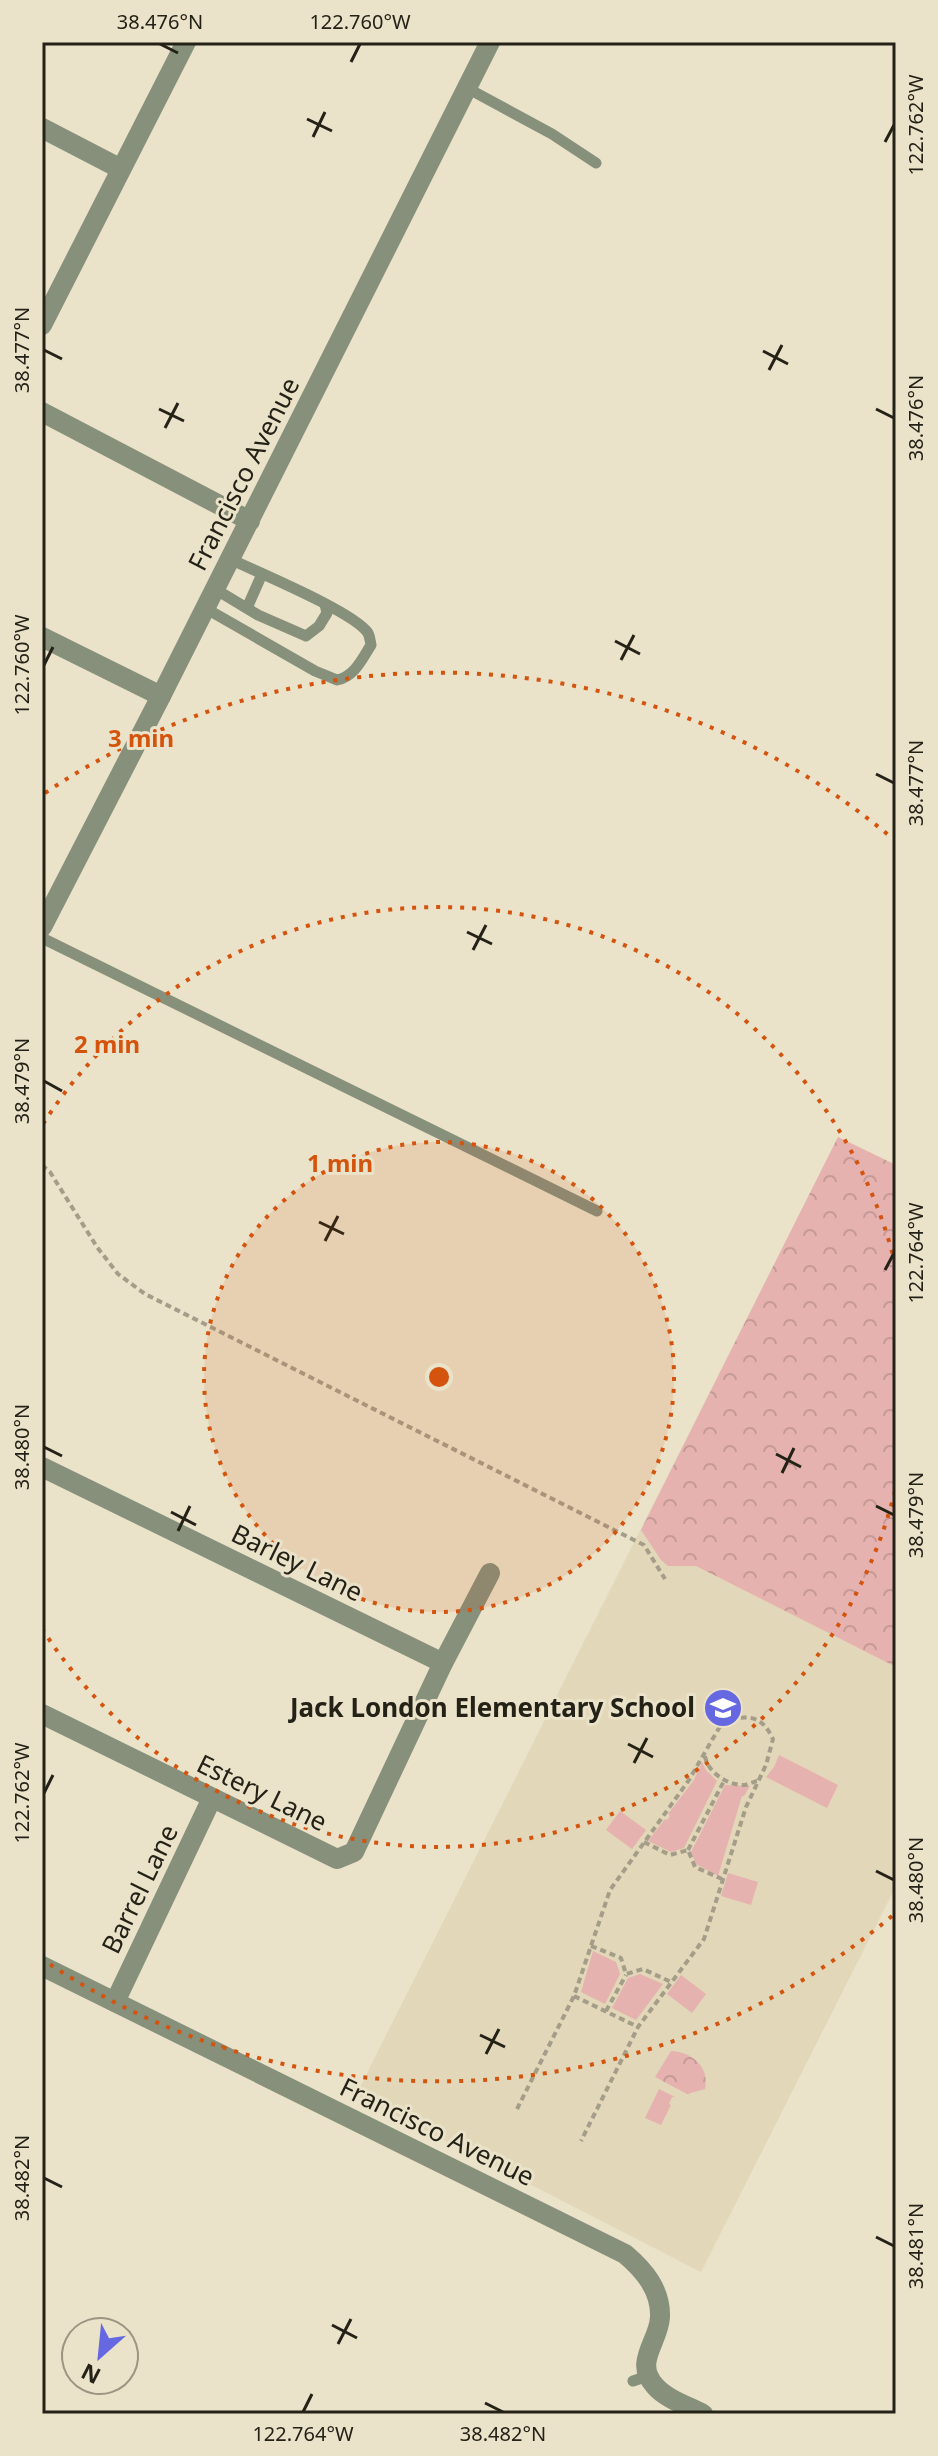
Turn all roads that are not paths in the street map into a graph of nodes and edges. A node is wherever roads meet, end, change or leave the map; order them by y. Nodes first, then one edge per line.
1 (186, 42) edge
2 (490, 42) edge
3 (467, 88) junction
4 (42, 128) edge
5 (596, 163) dead end
6 (121, 169) junction
7 (42, 323) edge
8 (42, 412) edge
9 (250, 521) junction
10 (230, 559) junction
11 (262, 574) junction
12 (215, 589) junction
13 (325, 604) junction
14 (205, 608) junction
15 (247, 608) junction
16 (42, 637) edge
17 (161, 696) junction
18 (42, 927) edge
19 (42, 938) edge
20 (597, 1211) dead end
21 (42, 1467) edge
22 (490, 1573) dead end
23 (443, 1663) junction
24 (42, 1714) edge
25 (212, 1798) junction
26 (42, 1966) edge
27 (115, 2002) junction
28 (703, 2414) edge

1 - 6 street
2 - 3 street, Francisco Avenue
3 - 5 lane
3 - 9 street, Francisco Avenue
4 - 6 street
6 - 7 street
8 - 9 street
9 - 10 street, Francisco Avenue
10 - 11 lane
10 - 12 street, Francisco Avenue
11 - 13 lane
11 - 15 lane
12 - 14 street, Francisco Avenue
12 - 15 lane
13 - 14 lane
13 - 15 lane
14 - 17 street, Francisco Avenue
16 - 17 street
17 - 18 street, Francisco Avenue
19 - 20 lane
21 - 23 street, Barley Lane
22 - 23 street, Estery Lane
23 - 25 street, Estery Lane
24 - 25 street, Estery Lane
25 - 27 street, Barrel Lane
26 - 27 street, Francisco Avenue
27 - 28 street, Francisco Avenue

